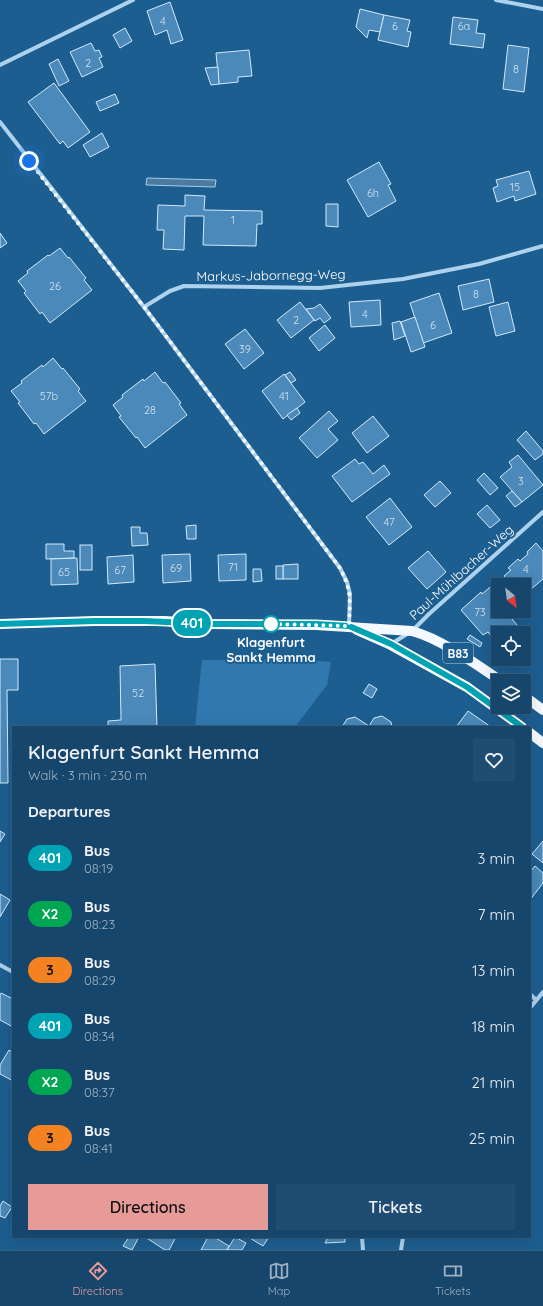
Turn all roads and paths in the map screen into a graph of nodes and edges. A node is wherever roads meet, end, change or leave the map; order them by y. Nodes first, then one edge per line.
1 (133, 0) edge
2 (496, 0) edge
3 (543, 9) edge
4 (0, 66) edge
5 (0, 122) edge
6 (543, 246) edge
7 (144, 307) junction
8 (543, 512) edge
9 (0, 624) edge
10 (349, 626) junction
11 (412, 631) junction
12 (391, 644) junction
13 (491, 675) edge
14 (531, 701) edge
15 (543, 710) edge
16 (521, 726) edge
17 (531, 734) edge
18 (543, 742) edge
19 (0, 964) edge
20 (12, 971) edge
21 (543, 992) edge
22 (531, 995) edge
23 (536, 1000) junction
24 (531, 1007) edge
25 (362, 1238) edge
26 (403, 1238) edge
27 (362, 1250) edge
28 (401, 1250) edge

1 - 4 street
2 - 3 street
5 - 7 street
6 - 7 street, Markus-Jabornegg-Weg
7 - 10 street
8 - 11 street, Paul-Mühlbacher-Weg
9 - 10 main road
10 - 11 main road, B83
10 - 12 main road, B83
11 - 12 street, Paul-Mühlbacher-Weg
11 - 13 main road, B83
12 - 16 main road, B83
14 - 15 main road
17 - 18 main road
19 - 20 street
21 - 23 street
22 - 23 street
23 - 24 street
25 - 27 street
26 - 28 street

